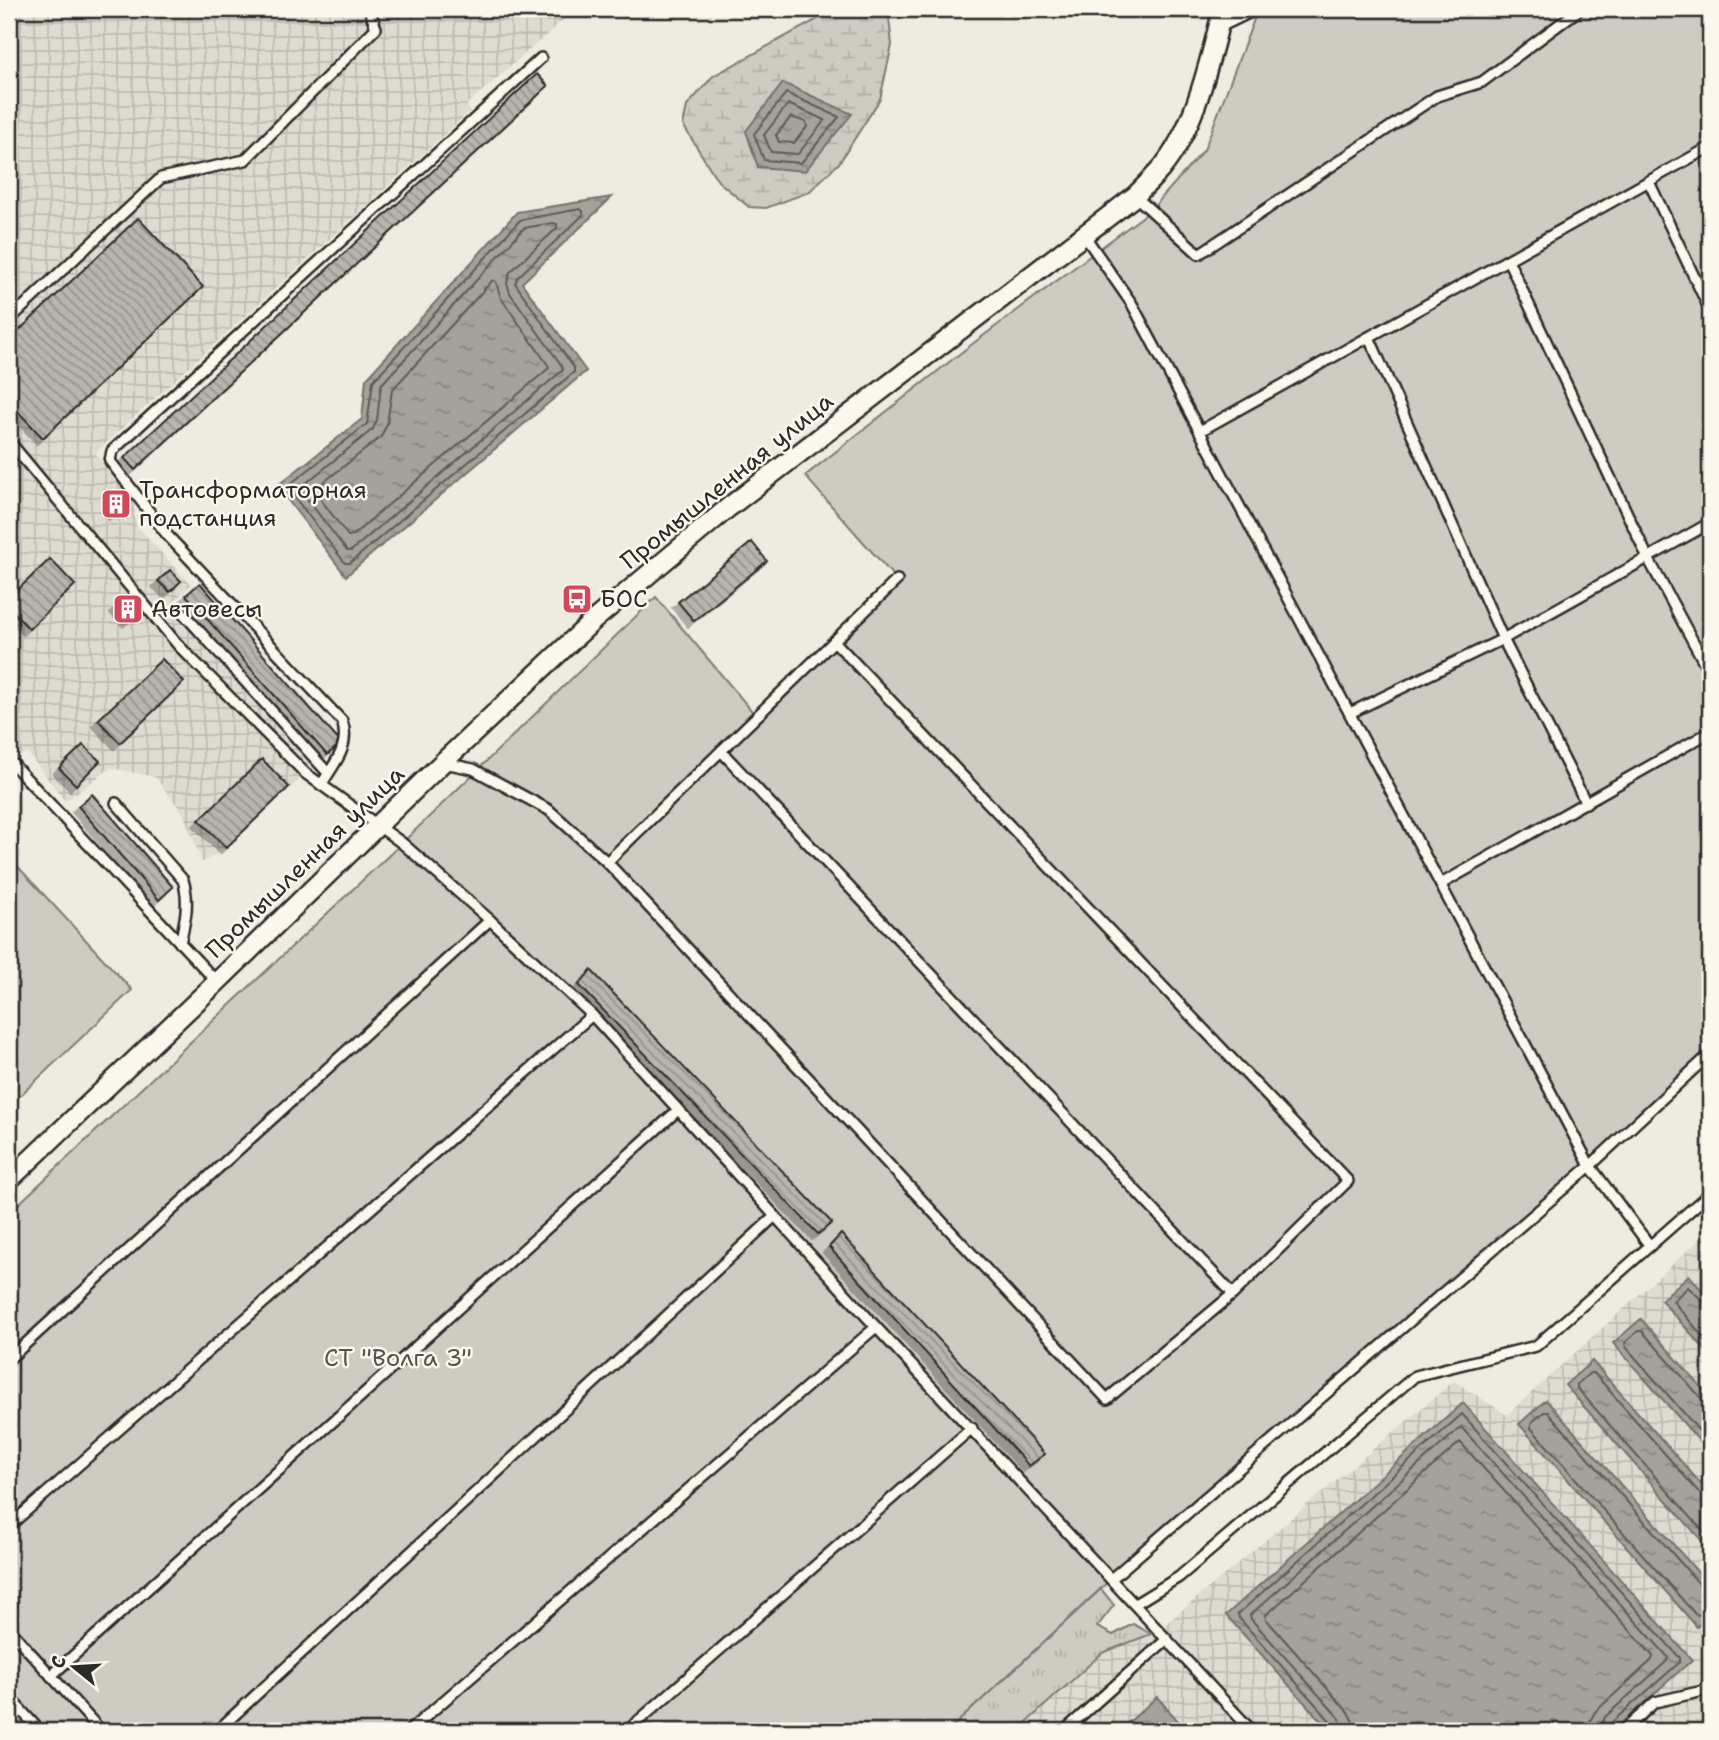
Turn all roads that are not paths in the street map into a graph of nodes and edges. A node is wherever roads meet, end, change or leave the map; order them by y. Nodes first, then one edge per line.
1 (369, 9) edge
2 (1223, 9) edge
3 (1257, 9) edge
4 (1580, 9) edge
5 (1218, 28) junction
6 (541, 58) dead end
7 (1710, 147) edge
8 (1649, 181) junction
9 (1135, 196) junction
10 (1083, 234) junction
11 (1508, 260) junction
12 (1710, 310) edge
13 (9, 320) edge
14 (1369, 337) junction
15 (1200, 431) junction
16 (9, 441) edge
17 (1710, 523) edge
18 (1648, 558) junction
19 (897, 580) dead end
20 (183, 613) dead end
21 (1503, 639) junction
22 (835, 641) junction
23 (1710, 673) edge
24 (1350, 713) junction
25 (1710, 732) edge
26 (721, 751) junction
27 (9, 760) edge
28 (442, 763) junction
29 (328, 772) junction
30 (321, 785) junction
31 (116, 803) dead end
32 (1586, 803) junction
33 (378, 825) junction
34 (607, 862) junction
35 (1441, 884) junction
36 (490, 920) junction
37 (180, 943) junction
38 (217, 982) junction
39 (592, 1016) junction
40 (1710, 1054) edge
41 (678, 1110) junction
42 (1590, 1166) junction
43 (9, 1180) edge
44 (1710, 1192) edge
45 (775, 1216) junction
46 (1650, 1246) junction
47 (1233, 1294) junction
48 (876, 1327) junction
49 (9, 1359) edge
50 (972, 1428) junction
51 (9, 1526) edge
52 (1111, 1579) junction
53 (1135, 1604) junction
54 (9, 1629) edge
55 (1167, 1639) junction
56 (51, 1676) junction
57 (1710, 1684) edge
58 (9, 1697) edge
59 (40, 1731) edge
60 (101, 1731) edge
61 (217, 1731) edge
62 (409, 1731) edge
63 (627, 1731) edge
64 (1064, 1731) edge
65 (1252, 1731) edge
66 (1623, 1731) edge

1 - 13 lane
2 - 5 street, Промышленная улица
3 - 5 lane
4 - 9 lane
5 - 9 street, Промышленная улица
6 - 29 lane
7 - 8 lane
8 - 11 lane
8 - 12 lane
9 - 10 street, Промышленная улица
10 - 15 lane
10 - 28 street, Промышленная улица
11 - 14 lane
11 - 18 lane
14 - 15 lane
14 - 21 lane
15 - 24 lane
16 - 30 lane
17 - 18 lane
18 - 21 lane
18 - 23 lane
19 - 22 lane
20 - 29 lane
21 - 24 lane
21 - 32 lane
22 - 26 lane
22 - 47 lane
24 - 35 lane
25 - 32 lane
26 - 34 lane
26 - 47 lane
27 - 37 lane
28 - 33 street, Промышленная улица
28 - 34 lane
29 - 30 lane
30 - 33 lane
31 - 37 lane
32 - 35 lane
33 - 36 lane
33 - 38 street, Промышленная улица
34 - 47 lane
35 - 42 lane
36 - 39 lane
36 - 49 lane
37 - 38 lane
38 - 43 street, Промышленная улица
39 - 41 lane
39 - 51 lane
40 - 42 lane
41 - 45 lane
41 - 56 lane
42 - 46 lane
42 - 52 lane
44 - 46 lane
45 - 48 lane
45 - 61 lane
46 - 53 lane
48 - 50 lane
48 - 62 lane
50 - 52 lane
50 - 63 lane
52 - 53 lane
53 - 55 lane
54 - 56 lane
55 - 64 lane
55 - 65 lane
56 - 60 lane
57 - 66 lane
58 - 59 lane

